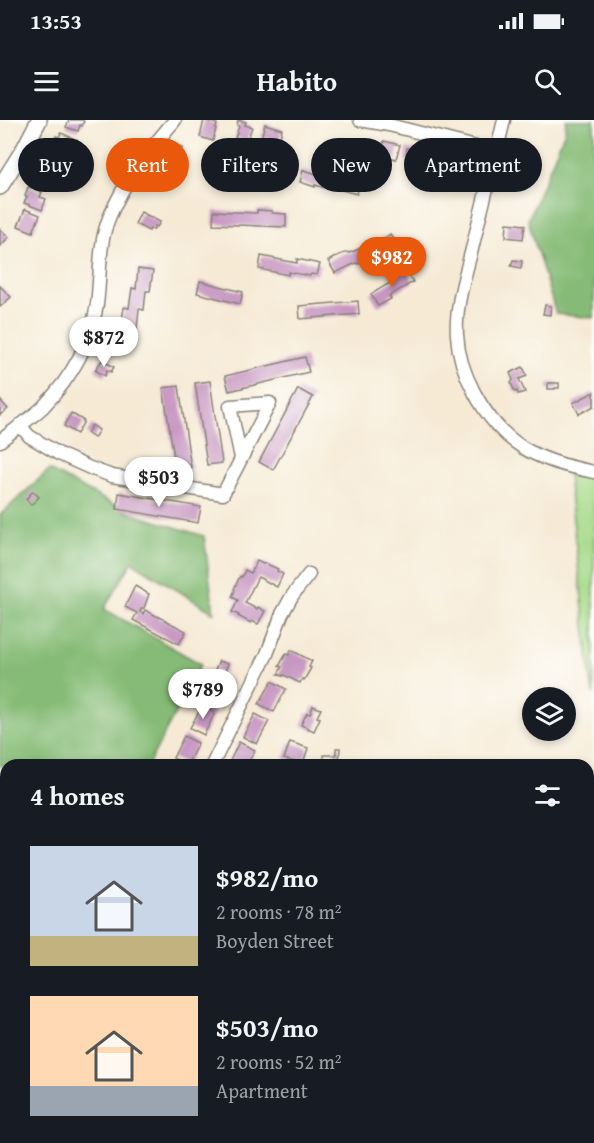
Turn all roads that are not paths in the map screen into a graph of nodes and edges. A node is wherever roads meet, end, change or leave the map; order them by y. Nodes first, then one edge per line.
1 (39, 120) edge
2 (175, 120) edge
3 (364, 120) edge
4 (504, 120) edge
5 (441, 138) edge
6 (500, 138) edge
7 (0, 187) edge
8 (486, 192) edge
9 (20, 425) junction
10 (0, 441) edge
11 (241, 458) junction
12 (594, 472) edge
13 (309, 574) dead end
14 (215, 759) edge

1 - 7 main road
2 - 9 street
3 - 5 street
4 - 6 street
8 - 12 street
9 - 10 street
9 - 11 street
11 - 11 street
13 - 14 street

